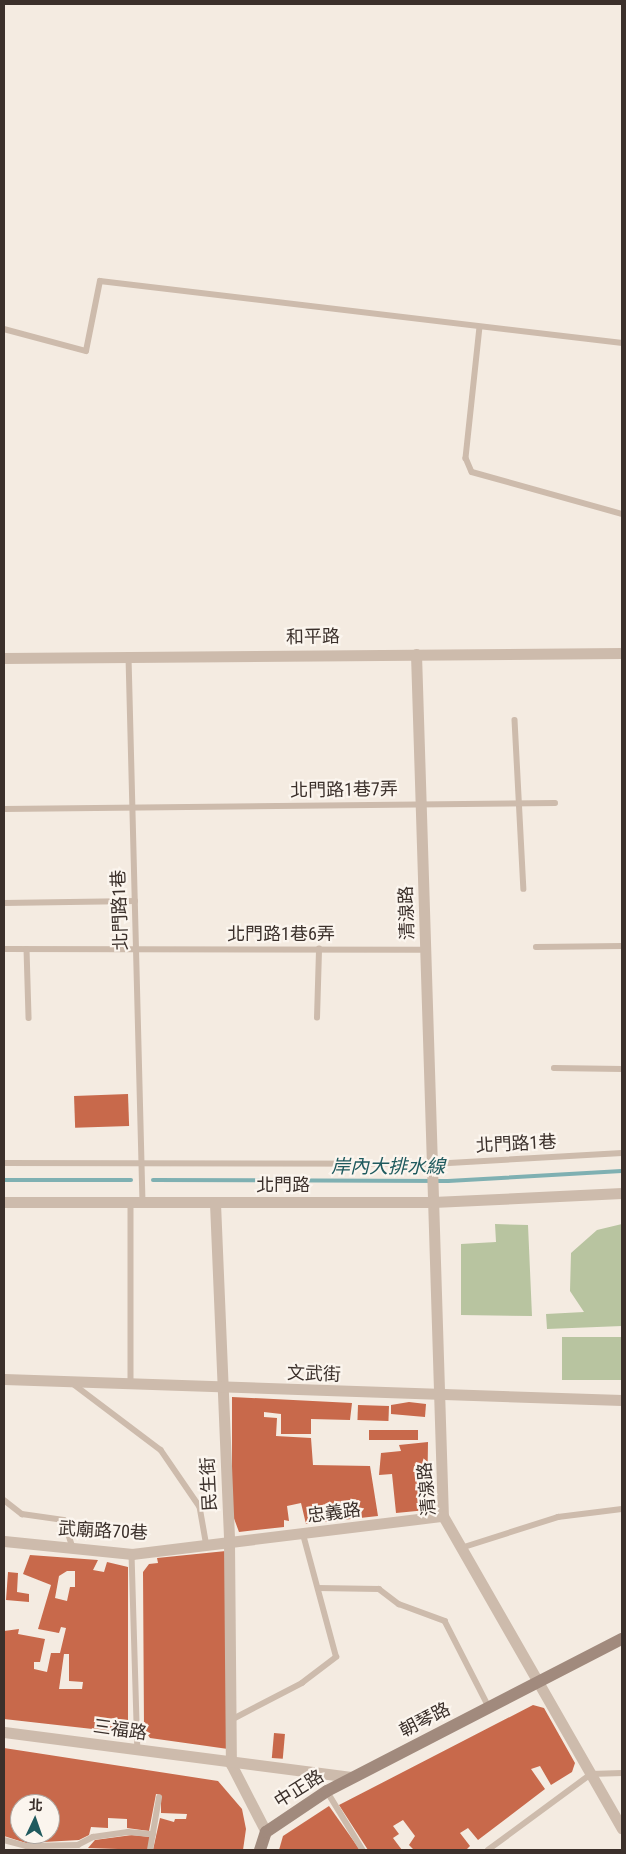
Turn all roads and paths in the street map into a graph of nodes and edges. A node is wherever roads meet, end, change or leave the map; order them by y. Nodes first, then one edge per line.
1 (480, 327) junction
2 (4, 329) edge
3 (622, 343) edge
4 (622, 514) edge
5 (622, 653) edge
6 (416, 654) junction
7 (129, 656) junction
8 (4, 658) edge
9 (515, 720) dead end
10 (516, 803) junction
11 (555, 803) dead end
12 (421, 804) junction
13 (132, 808) junction
14 (4, 809) edge
15 (524, 889) dead end
16 (135, 901) junction
17 (4, 903) edge
18 (622, 946) edge
19 (536, 947) dead end
20 (4, 949) edge
21 (27, 949) junction
22 (136, 949) junction
23 (319, 949) junction
24 (426, 950) junction
25 (29, 1018) dead end
26 (317, 1018) dead end
27 (554, 1068) dead end
28 (622, 1069) edge
29 (622, 1153) edge
30 (4, 1163) edge
31 (142, 1163) junction
32 (433, 1167) junction
33 (622, 1194) edge
34 (433, 1198) junction
35 (4, 1202) edge
36 (137, 1202) junction
37 (214, 1203) junction
38 (4, 1379) edge
39 (70, 1382) junction
40 (131, 1385) junction
41 (222, 1388) junction
42 (439, 1396) junction
43 (622, 1400) edge
44 (4, 1500) edge
45 (622, 1509) edge
46 (443, 1516) junction
47 (303, 1535) junction
48 (4, 1541) edge
49 (229, 1543) junction
50 (207, 1546) junction
51 (73, 1548) junction
52 (461, 1548) junction
53 (132, 1554) junction
54 (318, 1588) junction
55 (622, 1639) edge
56 (538, 1682) junction
57 (489, 1707) junction
58 (231, 1720) junction
59 (4, 1732) edge
60 (138, 1751) junction
61 (231, 1764) junction
62 (622, 1773) edge
63 (591, 1774) junction
64 (351, 1777) junction
65 (327, 1791) junction
66 (159, 1798) dead end
67 (622, 1828) edge
68 (266, 1832) junction
69 (153, 1834) junction
70 (4, 1840) edge
71 (26, 1848) edge
72 (150, 1850) edge
73 (260, 1850) edge
74 (364, 1850) edge
75 (488, 1850) edge

1 - 2 lane
1 - 3 lane
1 - 4 lane
5 - 6 street, 和平路
6 - 7 street, 和平路
6 - 12 street, 清湶路
7 - 8 street, 和平路
7 - 13 lane, 北門路1巷
9 - 10 lane
10 - 11 lane, 北門路1巷7弄
10 - 12 lane, 北門路1巷7弄
10 - 15 lane
12 - 13 lane, 北門路1巷7弄
12 - 24 street, 清湶路
13 - 14 lane, 北門路1巷7弄
13 - 16 lane, 北門路1巷
16 - 17 lane
16 - 22 lane, 北門路1巷
18 - 19 lane
20 - 21 lane, 北門路1巷6弄
21 - 22 lane, 北門路1巷6弄
21 - 25 lane
22 - 23 lane, 北門路1巷6弄
22 - 31 lane, 北門路1巷
23 - 24 lane, 北門路1巷6弄
23 - 26 lane
24 - 32 street, 清湶路
27 - 28 lane
29 - 32 lane, 北門路1巷
30 - 31 lane, 北門路1巷
31 - 32 lane, 北門路1巷
31 - 36 lane, 北門路1巷
32 - 34 street, 清湶路
33 - 34 street, 北門路
34 - 37 street, 北門路
34 - 42 street, 清湶路
35 - 36 street, 北門路
36 - 37 street, 北門路
36 - 40 lane, 北門路1巷
37 - 41 street, 民生街
38 - 39 street, 文武街
39 - 40 street, 文武街
39 - 50 lane
40 - 41 street, 文武街
41 - 42 street, 文武街
41 - 49 street, 民生街
42 - 43 street, 文武街
42 - 46 street, 清湶路
44 - 51 lane
45 - 52 lane
46 - 47 street, 忠義路
46 - 52 street, 清湶路
47 - 49 street, 忠義路
47 - 54 lane
48 - 51 street, 武廟路70巷
49 - 50 street, 武廟路70巷
49 - 58 street, 民生街
50 - 53 street, 武廟路70巷
51 - 53 street, 武廟路70巷
52 - 56 street, 清湶路
53 - 60 lane
54 - 57 lane
54 - 58 lane
55 - 56 street, 朝琴路
56 - 57 street, 朝琴路
56 - 63 street, 清湶路
57 - 64 street, 朝琴路
58 - 61 street, 民生街
59 - 60 street, 三福路
60 - 61 street, 三福路
61 - 64 street
61 - 68 street, 中正路
62 - 63 lane
63 - 67 street, 清湶路
63 - 75 lane
64 - 65 street, 中正路
65 - 68 street, 中正路
65 - 74 lane
66 - 69 lane
68 - 73 street, 中正路
69 - 71 lane
69 - 72 lane
70 - 71 lane

